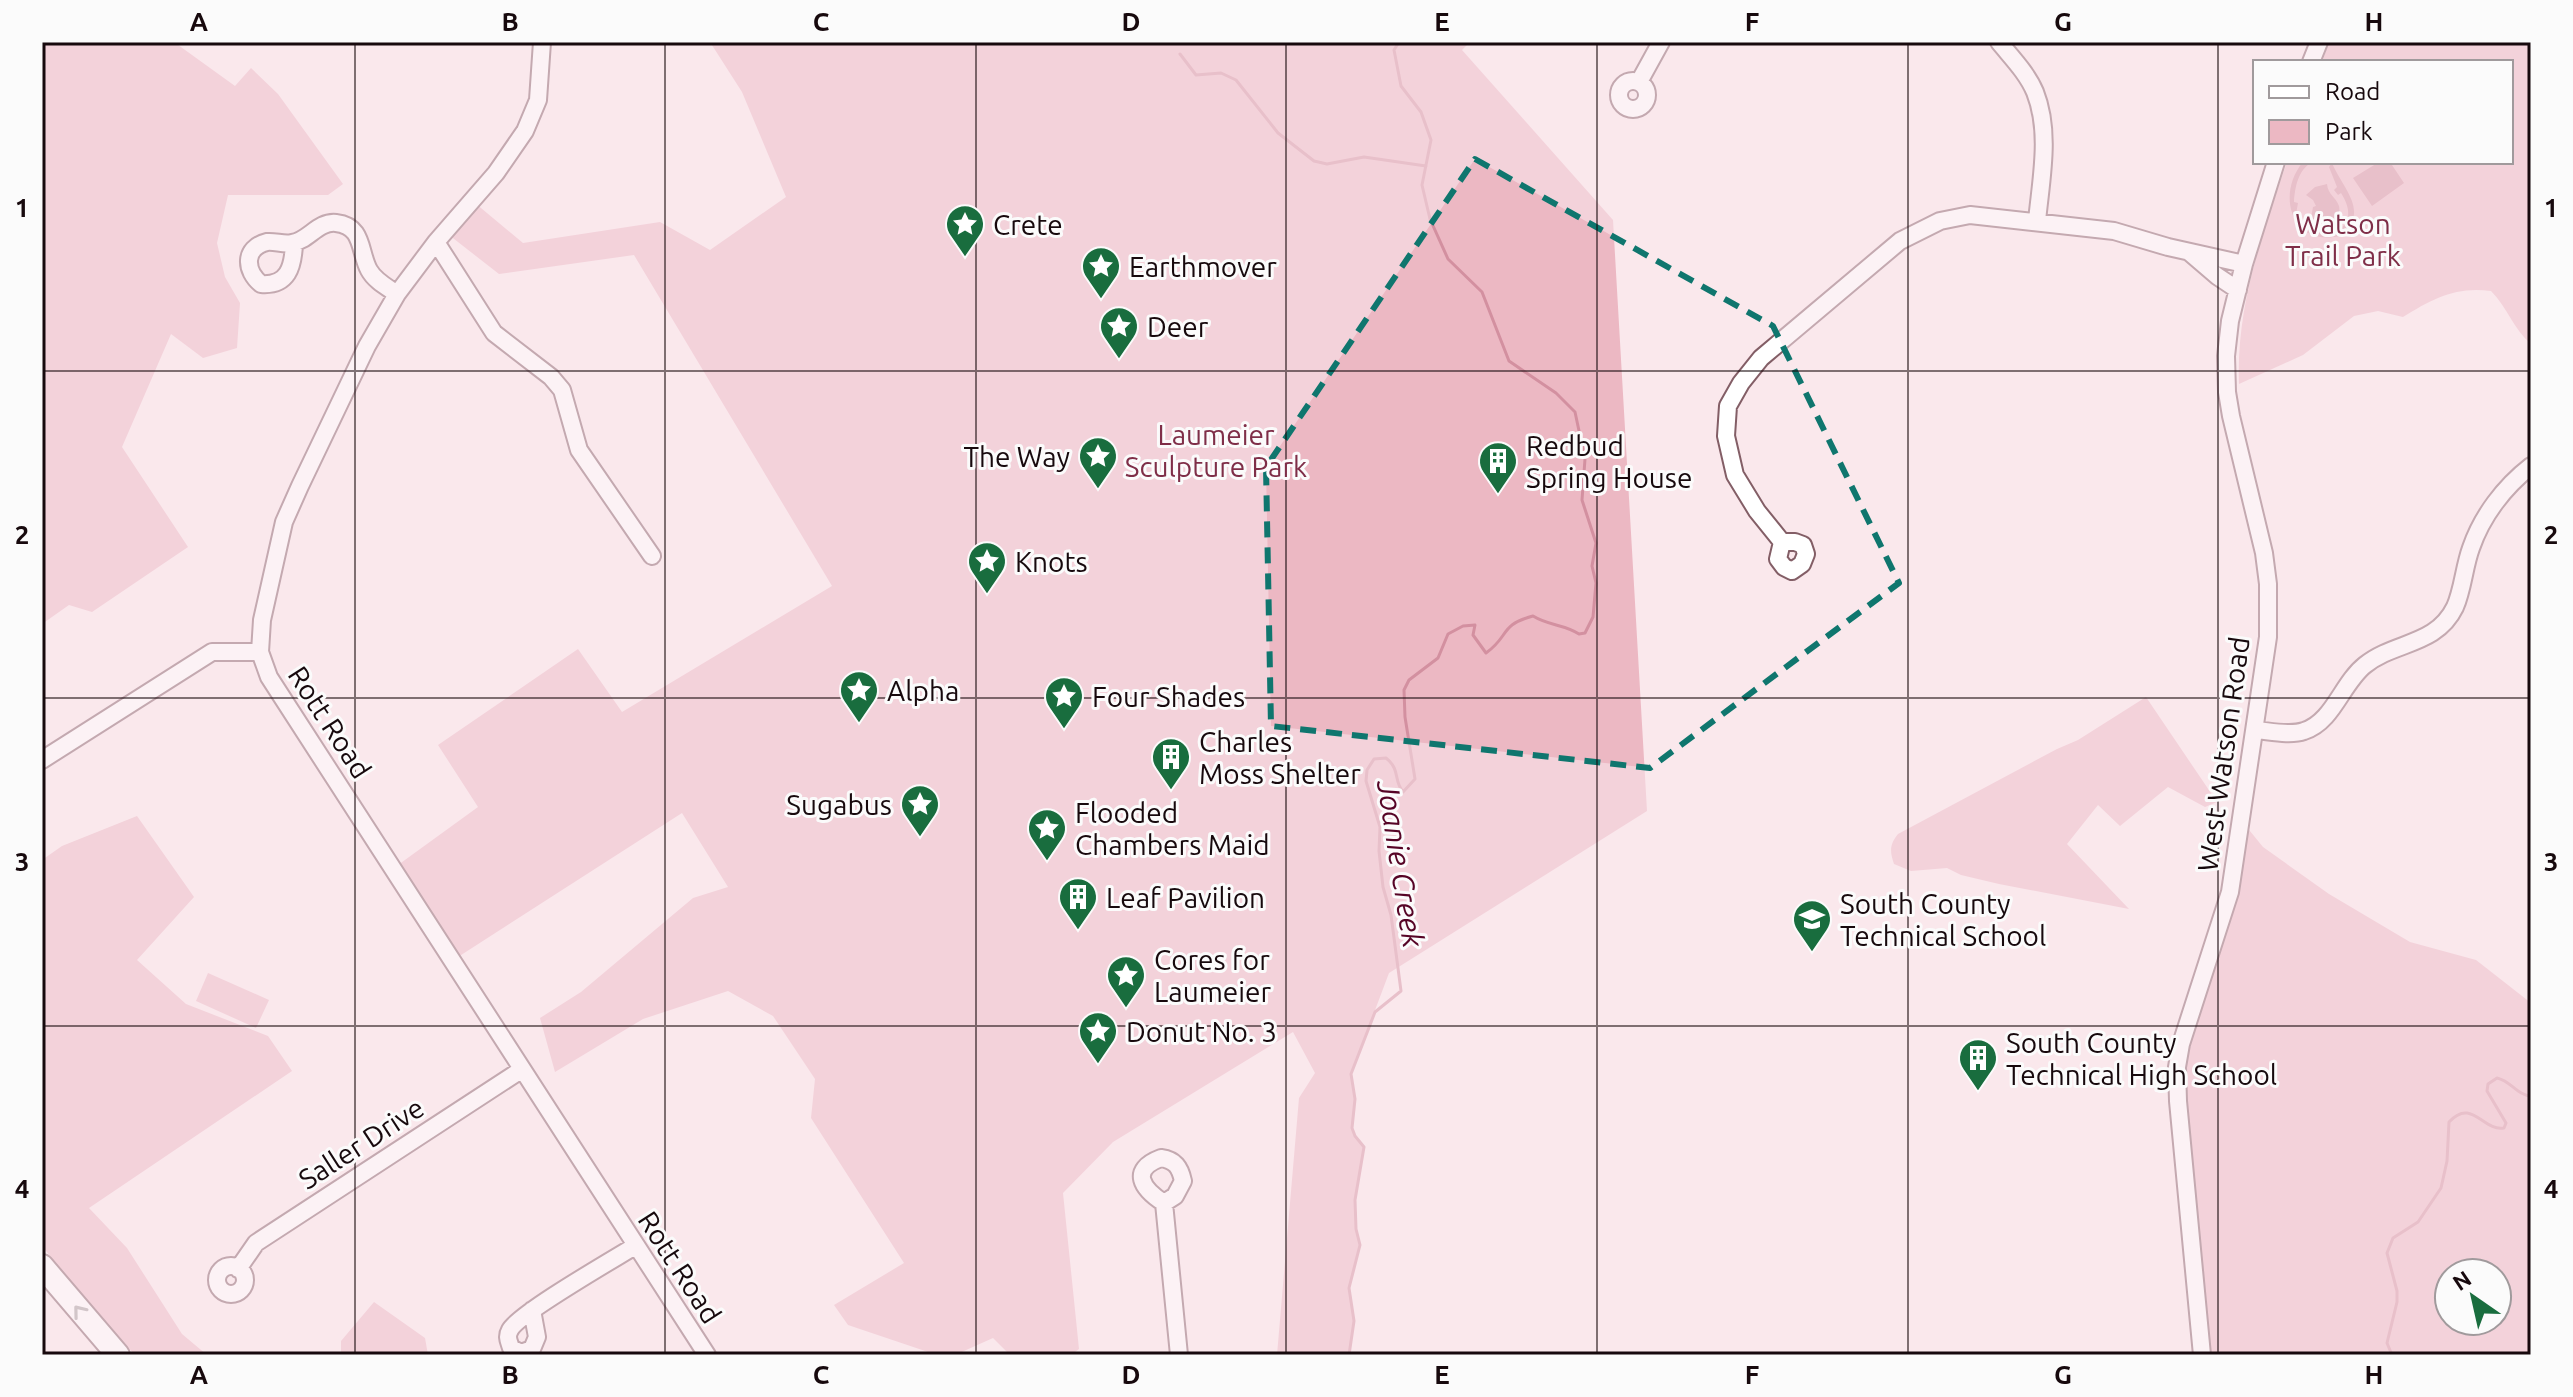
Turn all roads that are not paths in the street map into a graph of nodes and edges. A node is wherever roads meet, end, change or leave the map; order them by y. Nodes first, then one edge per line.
1 (542, 42) edge
2 (1661, 42) edge
3 (1999, 42) edge
4 (1639, 82) dead end
5 (2275, 164) edge
6 (2037, 221) junction
7 (436, 242) junction
8 (294, 244) dead end
9 (2187, 251) junction
10 (2244, 264) junction
11 (2238, 290) junction
12 (397, 294) junction
13 (2531, 466) edge
14 (1782, 542) dead end
15 (652, 556) dead end
16 (260, 652) junction
17 (2255, 730) junction
18 (42, 760) edge
19 (521, 1070) junction
20 (1164, 1203) dead end
21 (635, 1246) junction
22 (42, 1266) edge
23 (238, 1269) dead end
24 (532, 1310) dead end
25 (118, 1355) edge
26 (707, 1355) edge
27 (1179, 1355) edge
28 (2202, 1355) edge

1 - 7 street, Rott Road
2 - 4 street
3 - 6 street
5 - 10 street, West Watson Road
6 - 9 street
6 - 14 street
7 - 12 street, Rott Road
7 - 15 street
8 - 12 street
9 - 10 street
9 - 11 street
10 - 11 street, West Watson Road
11 - 17 street, West Watson Road
12 - 16 street, Rott Road
13 - 17 street
16 - 18 street
16 - 19 street, Rott Road
17 - 28 street, West Watson Road
19 - 21 street, Rott Road
19 - 23 street, Saller Drive
20 - 27 street
21 - 24 street
21 - 26 street, Rott Road
25 -> 22 highway

